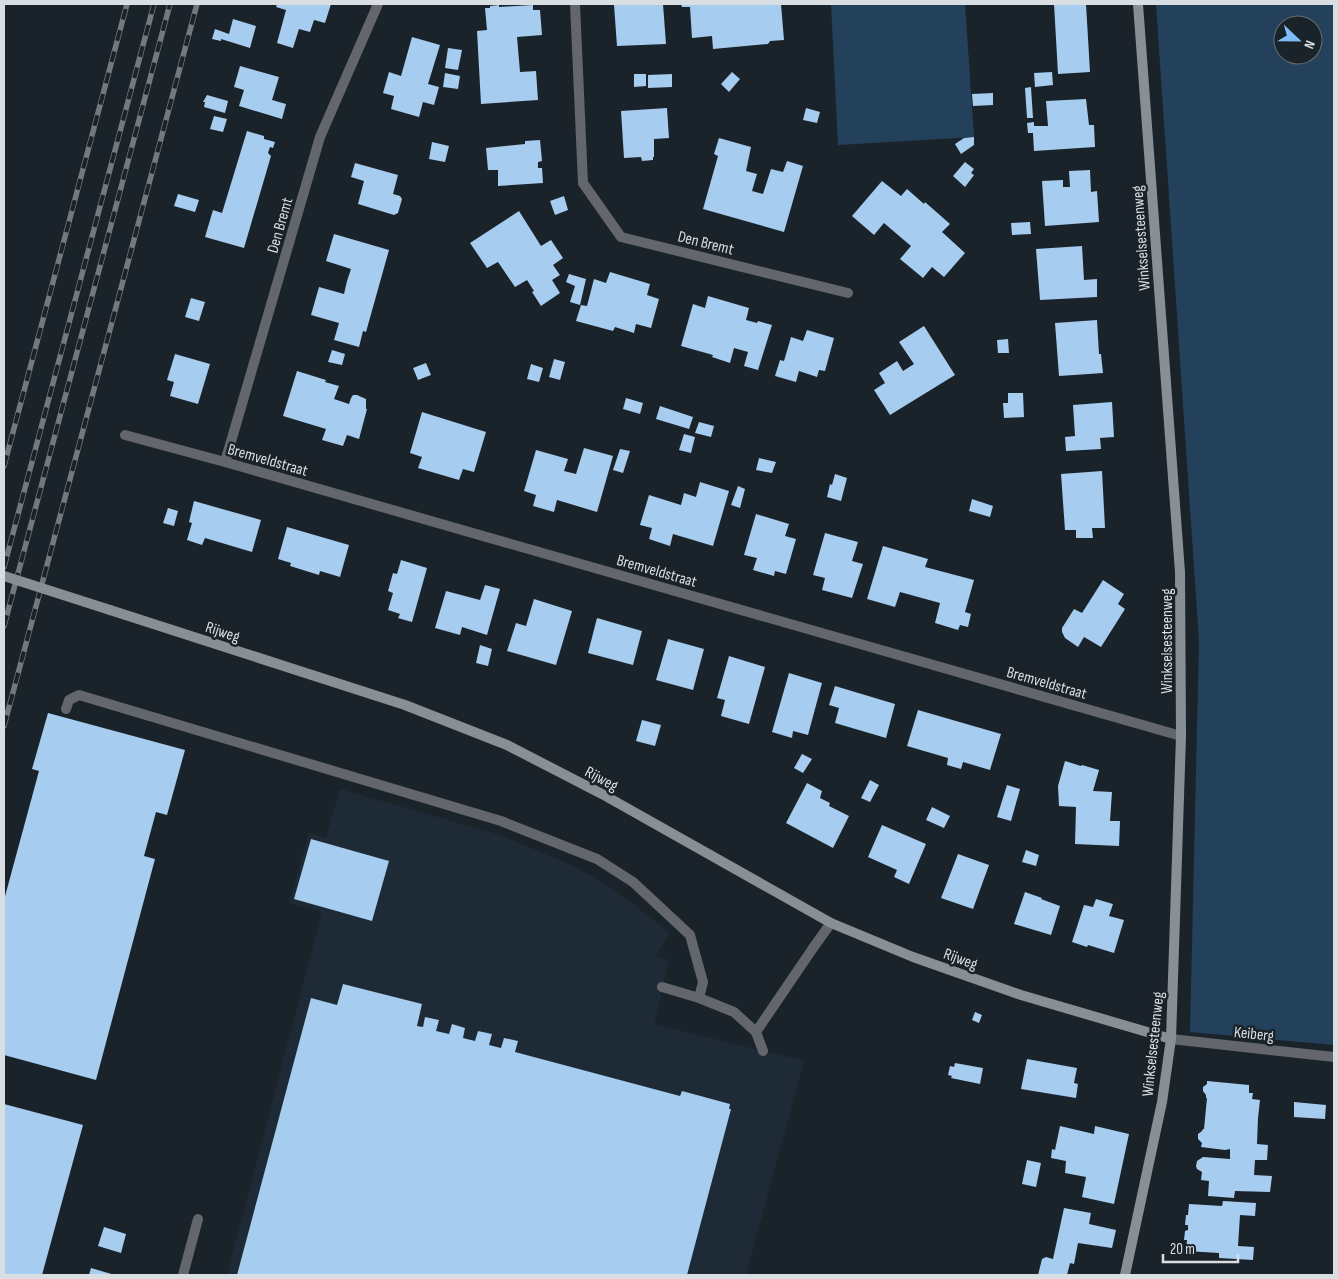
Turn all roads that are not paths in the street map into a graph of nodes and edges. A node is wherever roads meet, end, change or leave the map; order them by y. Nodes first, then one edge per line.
1 (378, 4) edge
2 (575, 4) edge
3 (1138, 4) edge
4 (848, 293) dead end
5 (125, 435) dead end
6 (225, 462) junction
7 (4, 576) edge
8 (66, 708) dead end
9 (1181, 736) junction
10 (830, 923) junction
11 (662, 987) dead end
12 (699, 998) junction
13 (756, 1032) junction
14 (1171, 1039) junction
15 (763, 1051) dead end
16 (1334, 1057) edge
17 (198, 1219) dead end
18 (183, 1275) edge
19 (1125, 1275) edge

1 - 6 street, Den Bremt
2 - 4 street, Den Bremt
3 - 9 street, Winkselsesteenweg
5 - 6 street, Bremveldstraat
6 - 9 street, Bremveldstraat
7 - 10 street, Rijweg, bridge
8 - 12 street
9 - 14 street, Winkselsesteenweg
10 - 13 street
10 - 14 street, Rijweg
11 - 12 street
12 - 13 street
13 - 15 street
14 - 16 street, Keiberg
14 - 19 street, Winkselsesteenweg
17 - 18 street

